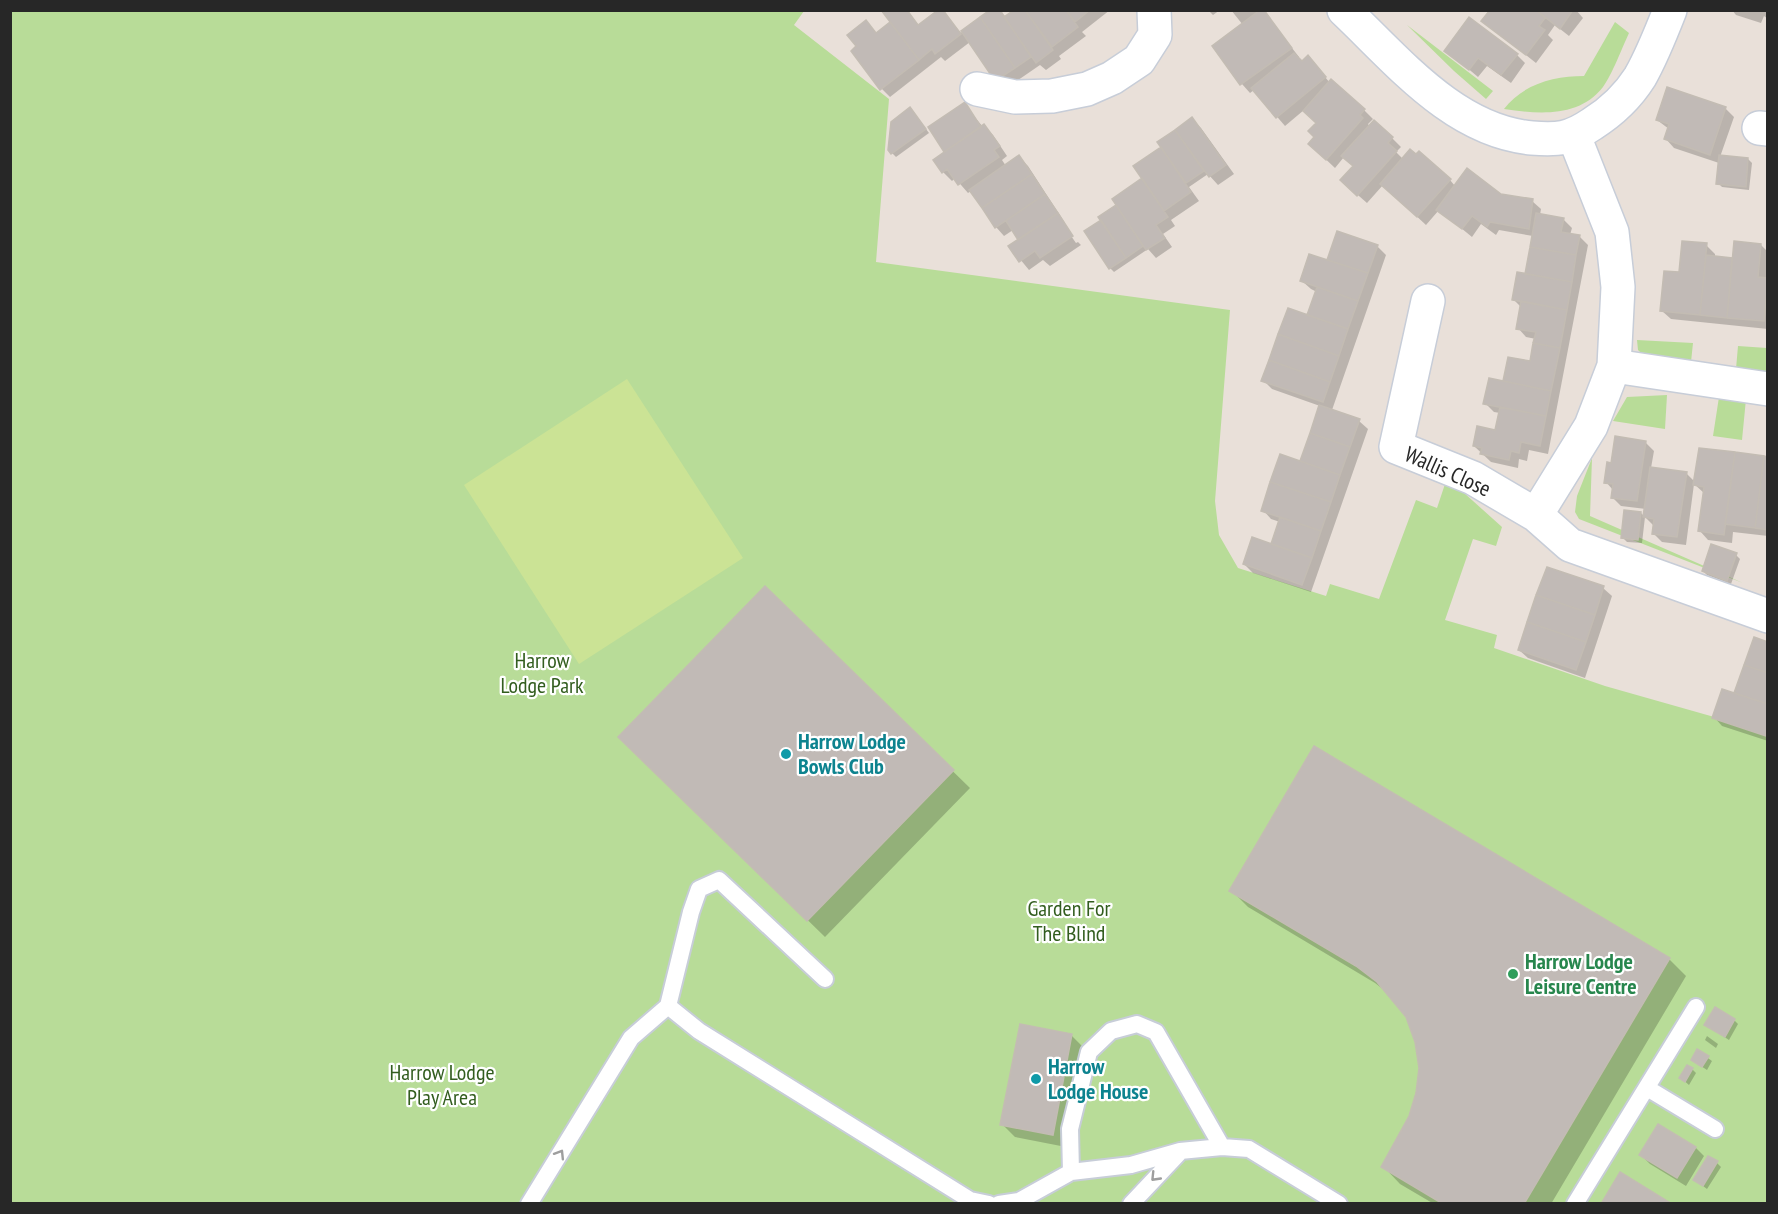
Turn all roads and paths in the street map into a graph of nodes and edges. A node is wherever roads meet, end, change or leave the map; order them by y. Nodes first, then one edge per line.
1 (1154, 10) edge
2 (1344, 10) edge
3 (1670, 10) edge
4 (977, 89) dead end
5 (1574, 136) junction
6 (1428, 301) dead end
7 (1614, 366) junction
8 (1767, 388) edge
9 (1536, 515) junction
10 (1767, 615) edge
11 (825, 979) dead end
12 (668, 1006) junction
13 (1696, 1007) dead end
14 (1647, 1088) junction
15 (1715, 1129) dead end
16 (1222, 1146) junction
17 (1180, 1151) junction
18 (1071, 1172) junction
19 (529, 1203) edge
20 (989, 1203) edge
21 (999, 1203) edge
22 (1131, 1203) edge
23 (1339, 1203) edge
24 (1575, 1203) edge

1 - 4 street
2 - 5 street
3 - 5 street
5 - 7 street
6 - 9 street, Wallis Close
7 - 8 street
7 - 9 street
9 - 10 street, Wallis Close
11 - 12 lane
19 -> 12 lane
12 - 20 lane
13 - 14 lane
14 - 15 lane
14 - 24 lane
16 - 17 lane
16 - 18 lane
16 - 23 lane
17 - 18 lane
17 -> 22 lane
18 - 21 lane

